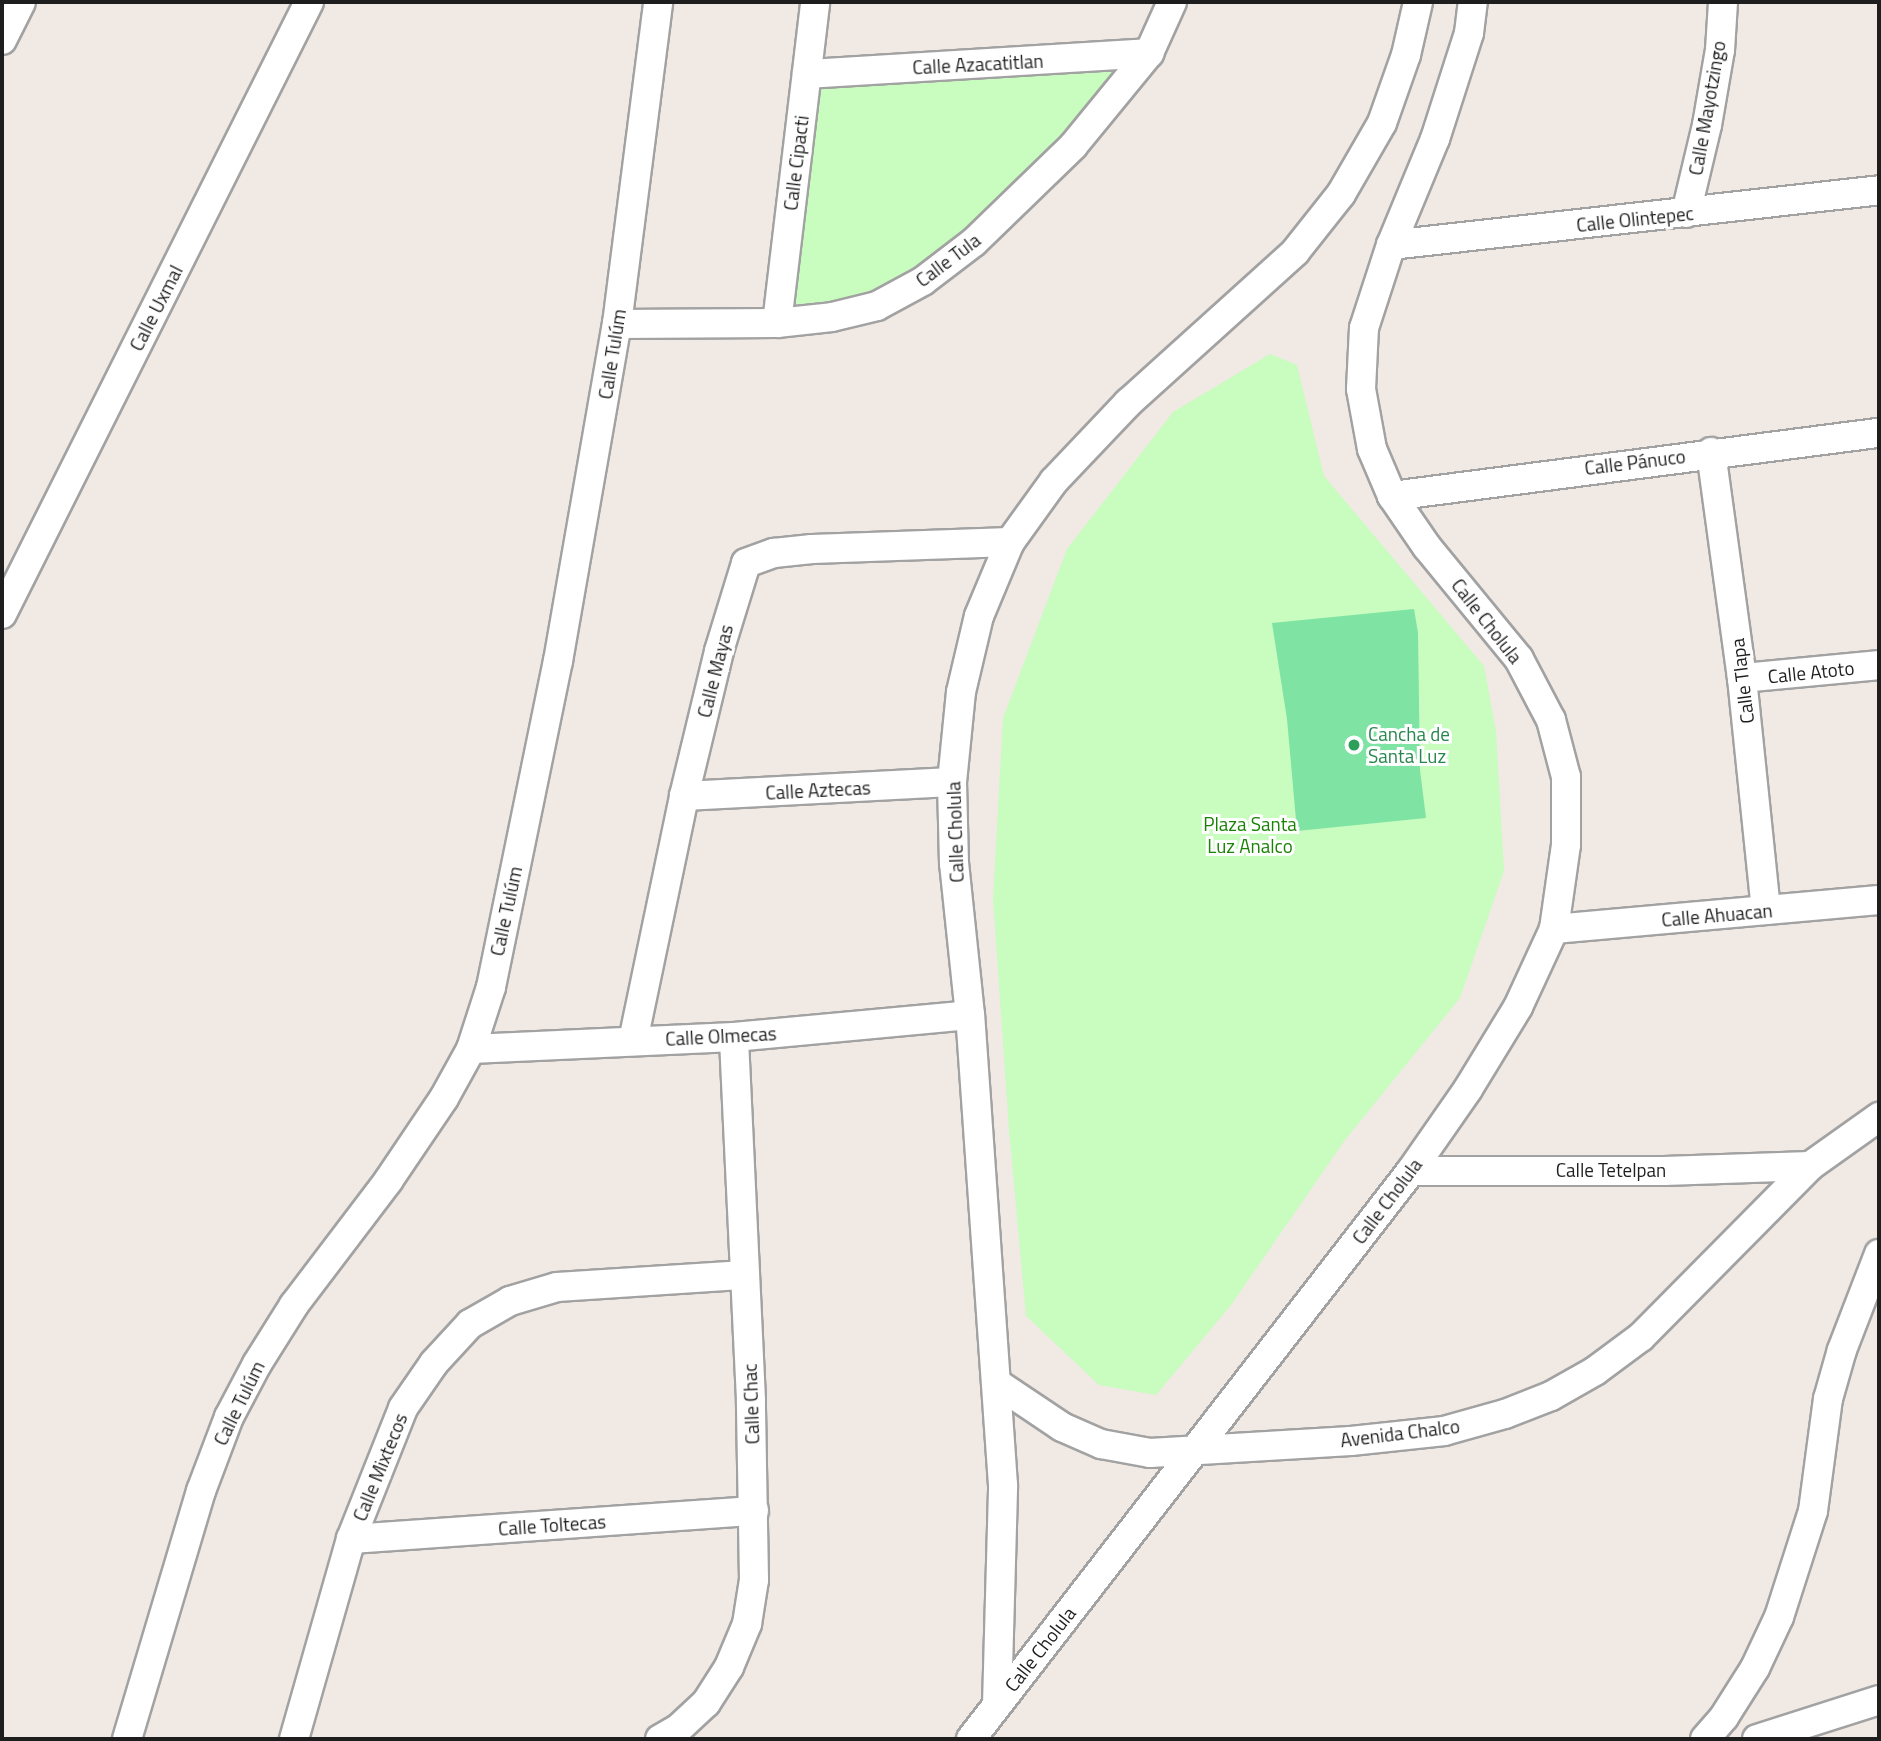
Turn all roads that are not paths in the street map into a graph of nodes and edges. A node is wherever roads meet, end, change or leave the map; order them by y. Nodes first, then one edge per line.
1 (21, 2) edge
2 (309, 2) edge
3 (658, 2) edge
4 (815, 2) edge
5 (1172, 2) edge
6 (1418, 2) edge
7 (1473, 2) edge
8 (1723, 2) edge
9 (2, 40) edge
10 (1149, 53) junction
11 (807, 74) junction
12 (1879, 190) edge
13 (1686, 214) junction
14 (1391, 245) junction
15 (777, 323) junction
16 (617, 324) junction
17 (1879, 433) edge
18 (1711, 452) junction
19 (1392, 496) junction
20 (1010, 542) junction
21 (2, 614) edge
22 (1879, 665) edge
23 (1742, 678) junction
24 (952, 782) junction
25 (684, 796) junction
26 (1879, 900) edge
27 (1766, 910) junction
28 (1554, 929) junction
29 (970, 1016) junction
30 (734, 1037) junction
31 (633, 1041) junction
32 (471, 1049) junction
33 (1879, 1117) edge
34 (1810, 1166) junction
35 (1411, 1171) junction
36 (1879, 1254) edge
37 (745, 1275) junction
38 (998, 1384) junction
39 (1192, 1452) junction
40 (754, 1511) junction
41 (351, 1539) junction
42 (1879, 1700) edge
43 (997, 1705) junction
44 (127, 1739) edge
45 (293, 1739) edge
46 (660, 1739) edge
47 (971, 1739) edge
48 (1705, 1739) edge
49 (1757, 1739) edge

1 - 9 street
2 - 21 street, Calle Uxmal
3 - 16 street, Calle Tulúm
4 - 11 street, Calle Cipacti
5 - 10 street, Calle Tula
6 - 20 street, Calle Cholula
7 - 14 street, Calle Cholula
8 - 13 street, Calle Mayotzingo
10 - 11 street, Calle Azacatitlan
10 - 15 street, Calle Tula
11 - 15 street, Calle Cipacti
12 - 13 street, Calle Olintepec
13 - 14 street, Calle Olintepec
14 - 19 street, Calle Cholula
15 - 16 street, Calle Tula
16 - 32 street, Calle Tulúm
17 - 18 street, Calle Pánuco
18 - 19 street, Calle Pánuco
18 - 23 street, Calle Tlapa
19 - 28 street, Calle Cholula
20 - 24 street, Calle Cholula
20 - 25 street, Calle Mayas
22 - 23 street, Calle Atoto
23 - 27 street, Calle Tlapa
24 - 25 street, Calle Aztecas
24 - 29 street, Calle Cholula
25 - 31 street, Calle Mayas
26 - 27 street, Calle Ahuacan
27 - 28 street, Calle Ahuacan
28 - 35 street, Calle Cholula
29 - 30 street, Calle Olmecas
29 - 38 street, Calle Cholula
30 - 31 street, Calle Olmecas
30 - 37 street, Calle Chac
31 - 32 street, Calle Olmecas
32 - 44 street, Calle Tulúm
33 - 34 street, Avenida Chalco
34 - 35 street, Calle Tetelpan
34 - 39 street, Avenida Chalco
35 - 39 street, Calle Cholula
36 - 48 street
37 - 40 street, Calle Chac
37 - 41 street, Calle Mixtecos
38 - 39 street, Avenida Chalco
38 - 43 street, Calle Cholula
39 - 43 street, Calle Cholula
40 - 41 street, Calle Toltecas
40 - 46 street, Calle Chac
41 - 45 street, Calle Mixtecos
42 - 49 street
43 - 47 street

